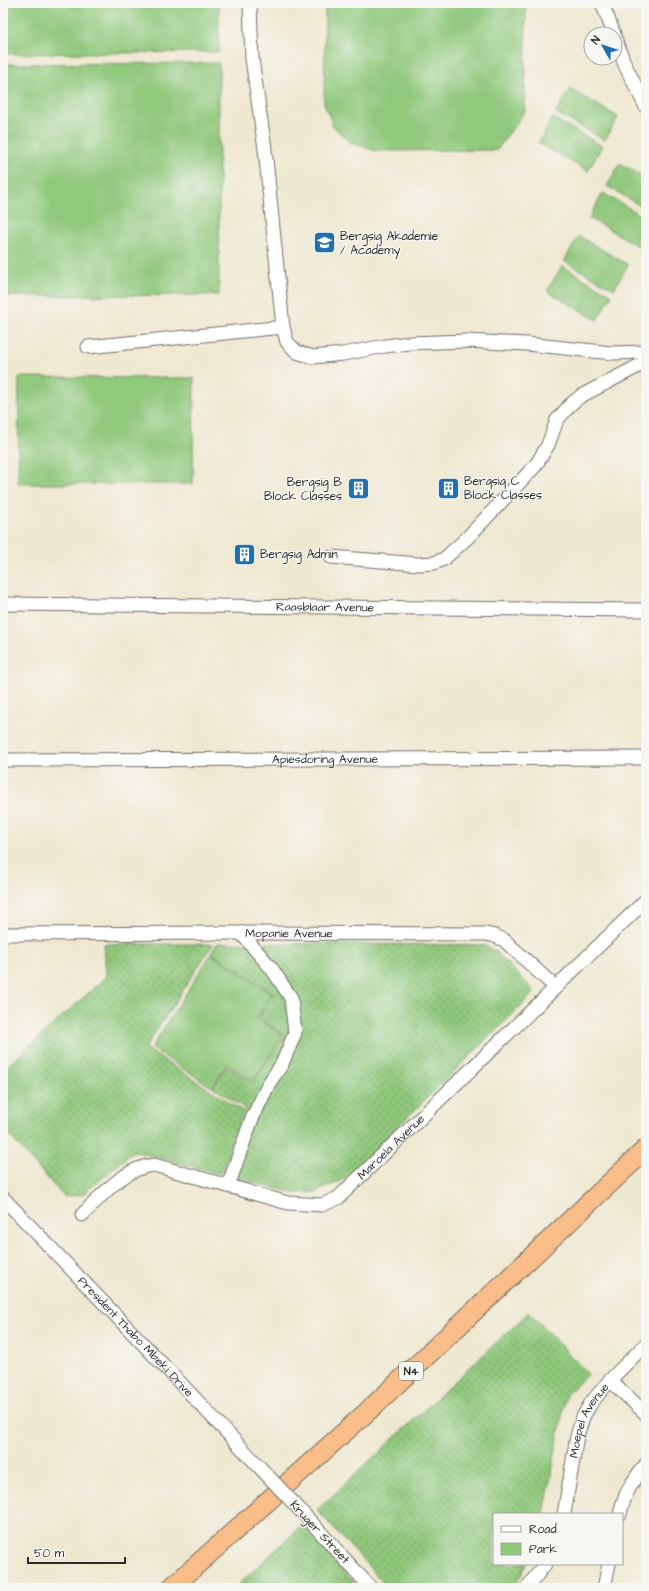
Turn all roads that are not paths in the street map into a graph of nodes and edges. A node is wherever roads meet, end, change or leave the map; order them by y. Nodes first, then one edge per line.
1 (250, 3) edge
2 (602, 3) edge
3 (611, 26) edge
4 (623, 60) edge
5 (646, 108) edge
6 (283, 327) junction
7 (88, 347) dead end
8 (646, 352) edge
9 (646, 362) edge
10 (331, 557) dead end
11 (3, 604) edge
12 (646, 610) edge
13 (646, 758) edge
14 (3, 760) edge
15 (646, 900) edge
16 (241, 933) junction
17 (3, 934) edge
18 (555, 987) junction
19 (646, 1149) edge
20 (228, 1186) junction
21 (3, 1198) edge
22 (82, 1215) dead end
23 (646, 1344) edge
24 (610, 1380) junction
25 (646, 1414) edge
26 (646, 1464) edge
27 (268, 1476) joint
28 (564, 1513) edge
29 (620, 1513) edge
30 (544, 1565) edge
31 (609, 1565) edge
32 (171, 1588) edge
33 (371, 1588) edge
34 (527, 1588) edge
35 (604, 1588) edge

1 - 6 street
2 - 3 street
4 - 5 street
6 - 7 street
6 - 8 street
9 - 10 street
11 - 12 street, Raasblaar Avenue
13 - 14 street, Apiesdoring Avenue
15 - 18 street, Maroela Avenue
16 - 17 street, Mopanie Avenue
16 - 18 street, Mopanie Avenue
16 - 20 street
18 - 20 street, Maroela Avenue
19 - 32 highway, N4
20 - 22 street, Maroela Avenue
21 - 27 street, President Thabo Mbeki Drive
23 - 24 street, Moepel Avenue
24 - 25 street
24 - 28 street, Moepel Avenue
26 - 29 street
27 - 33 street, Kruger Street, bridge
30 - 34 street
31 - 35 street

